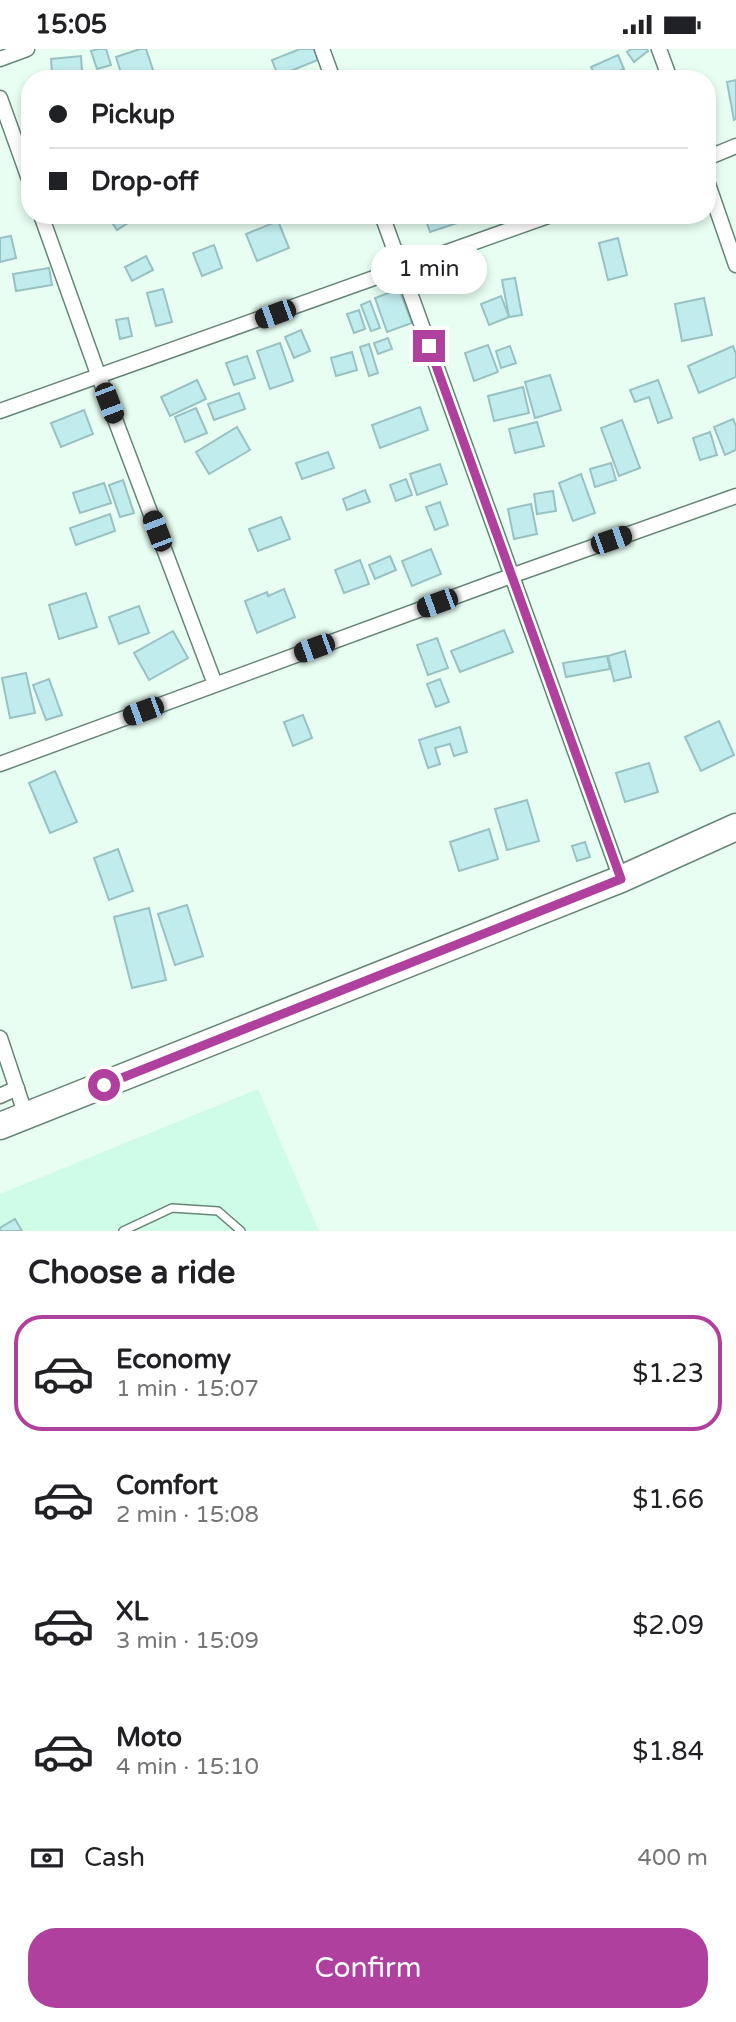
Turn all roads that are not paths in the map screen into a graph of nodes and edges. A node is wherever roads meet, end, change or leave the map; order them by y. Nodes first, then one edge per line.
1 (27, 49) edge
2 (322, 49) edge
3 (659, 49) edge
4 (0, 59) edge
5 (330, 70) edge
6 (667, 70) edge
7 (0, 99) edge
8 (736, 146) edge
9 (716, 154) edge
10 (21, 157) edge
11 (716, 207) edge
12 (44, 224) edge
13 (385, 224) edge
14 (526, 224) edge
15 (736, 265) edge
16 (401, 269) junction
17 (99, 377) junction
18 (0, 411) edge
19 (736, 496) edge
20 (510, 576) junction
21 (215, 684) junction
22 (0, 764) edge
23 (736, 827) edge
24 (621, 879) junction
25 (0, 1038) edge
26 (17, 1088) junction
27 (0, 1096) edge
28 (26, 1116) junction
29 (0, 1126) edge
30 (124, 1231) edge
31 (241, 1231) edge

1 - 4 street
2 - 5 street
3 - 6 street
7 - 10 street
8 - 9 street
11 - 15 street
12 - 17 street
13 - 16 street
14 - 16 street
16 - 17 street
16 - 20 street
17 - 18 street
17 - 21 street
19 - 20 street
20 - 21 street
20 - 24 street
21 - 22 street
23 - 24 highway
24 - 28 highway
25 - 26 street
26 - 27 street
26 - 28 street
28 - 29 highway
30 - 31 lane

